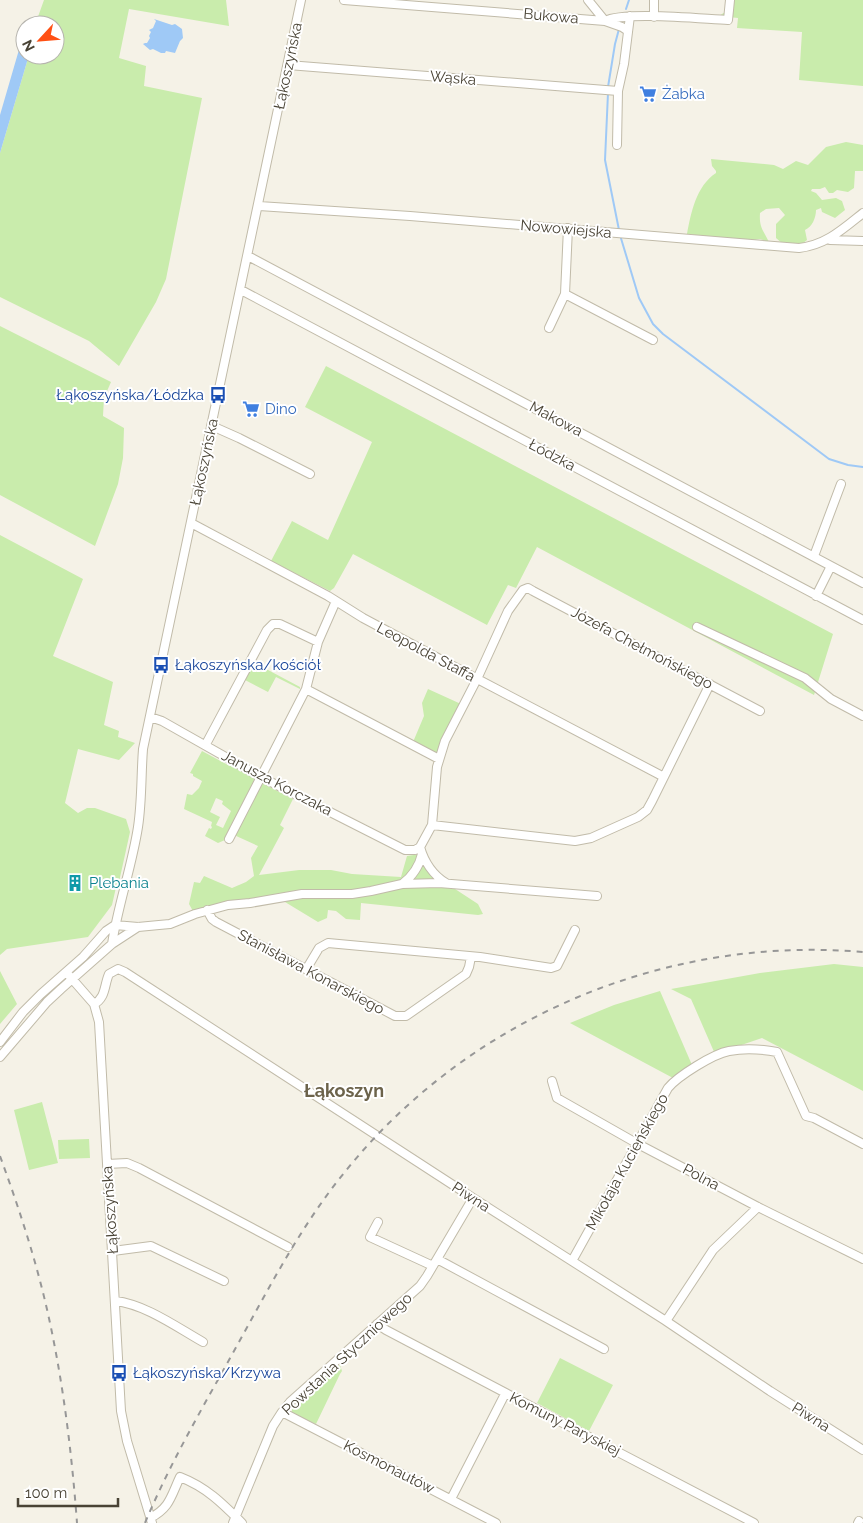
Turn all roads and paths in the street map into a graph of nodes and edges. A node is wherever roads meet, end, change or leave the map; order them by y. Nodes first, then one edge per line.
1 (302, 0) edge
2 (344, 0) edge
3 (588, 0) edge
4 (654, 0) edge
5 (730, 0) edge
6 (630, 16) junction
7 (654, 17) junction
8 (605, 21) junction
9 (628, 31) junction
10 (288, 65) junction
11 (618, 91) junction
12 (617, 145) dead end
13 (259, 206) junction
14 (863, 213) edge
15 (568, 228) junction
16 (828, 240) junction
17 (863, 241) edge
18 (248, 256) junction
19 (241, 290) junction
20 (565, 294) junction
21 (549, 328) dead end
22 (653, 340) dead end
23 (212, 426) junction
24 (310, 474) dead end
25 (841, 484) dead end
26 (191, 523) junction
27 (814, 556) junction
28 (831, 566) junction
29 (863, 583) edge
30 (816, 596) junction
31 (336, 601) junction
32 (863, 620) edge
33 (697, 626) dead end
34 (318, 642) junction
35 (477, 679) junction
36 (710, 684) junction
37 (306, 689) junction
38 (760, 711) dead end
39 (863, 716) edge
40 (150, 717) junction
41 (206, 744) junction
42 (439, 759) junction
43 (261, 777) junction
44 (664, 777) junction
45 (432, 825) junction
46 (229, 839) dead end
47 (421, 850) junction
48 (402, 884) junction
49 (449, 884) junction
50 (597, 896) dead end
51 (207, 910) junction
52 (114, 925) junction
53 (138, 927) junction
54 (575, 930) dead end
55 (129, 933) junction
56 (112, 944) junction
57 (471, 957) junction
58 (307, 968) junction
59 (66, 972) junction
60 (73, 979) junction
61 (94, 1004) junction
62 (0, 1042) edge
63 (0, 1057) edge
64 (552, 1081) dead end
65 (638, 1144) junction
66 (863, 1144) edge
67 (107, 1164) junction
68 (473, 1198) junction
69 (758, 1207) junction
70 (378, 1222) dead end
71 (288, 1247) dead end
72 (113, 1252) junction
73 (863, 1259) edge
74 (572, 1262) junction
75 (435, 1263) junction
76 (224, 1281) dead end
77 (115, 1301) junction
78 (666, 1321) junction
79 (377, 1324) junction
80 (204, 1342) dead end
81 (604, 1349) dead end
82 (505, 1394) junction
83 (282, 1412) junction
84 (863, 1450) edge
85 (451, 1499) junction
86 (234, 1520) edge
87 (151, 1521) edge
88 (242, 1523) edge
89 (496, 1523) edge
90 (754, 1523) edge

1 - 10 street, Łąkoszyńska
2 - 8 street, Bukowa
3 - 8 street
4 - 7 street
5 - 7 street, Bukowa
6 - 7 street, Bukowa
6 - 8 street, Bukowa
6 - 9 street
8 - 9 street
9 - 11 street
10 - 11 street, Wąska
10 - 13 street, Łąkoszyńska
11 - 12 street
13 - 15 street, Nowowiejska
13 - 18 street, Łąkoszyńska
14 - 16 street, Nowowiejska
15 - 16 street, Nowowiejska
15 - 20 street
16 - 17 street
18 - 19 street, Łąkoszyńska
18 - 27 street, Makowa
19 - 23 street, Łąkoszyńska
19 - 30 street, Łódzka
20 - 21 street
20 - 22 street
23 - 24 street
23 - 26 street, Łąkoszyńska
25 - 27 street
26 - 31 street, Leopolda Staffa
26 - 40 street, Łąkoszyńska
27 - 28 street, Makowa
28 - 29 street, Makowa
28 - 30 street
30 - 32 street, Łódzka
31 - 34 street
31 - 35 street, Leopolda Staffa
33 - 39 street
34 - 37 street
34 - 41 street
35 - 36 street, Józefa Chełmońskiego
35 - 42 street
35 - 44 street, Leopolda Staffa
36 - 38 street, Józefa Chełmońskiego
36 - 44 street
37 - 42 street
37 - 43 street
40 - 41 street, Janusza Korczaka
40 - 52 street, Łąkoszyńska
41 - 43 street, Janusza Korczaka
42 - 45 street
43 - 46 street
43 - 47 street, Janusza Korczaka
44 - 45 street
45 - 47 street
47 - 48 street
47 - 49 street
48 - 49 street
48 - 51 street
49 - 50 street
51 - 53 street
51 - 58 street, Stanisława Konarskiego
52 - 53 street
52 - 55 street
52 - 56 street, Łąkoszyńska
52 - 59 street, Łąkoszyńska
53 - 55 street
54 - 57 street
55 - 56 street
56 - 60 street
57 - 58 street
57 - 58 street, Stanisława Konarskiego
59 - 60 street, Łąkoszyńska
59 - 62 street
60 - 61 street, Łąkoszyńska
60 - 63 street
61 - 67 street, Łąkoszyńska
61 - 68 street, Piwna
64 - 65 street, Polna
65 - 66 street, Mikołaja Kucieńskiego
65 - 69 street, Polna
65 - 74 street, Mikołaja Kucieńskiego
67 - 71 street
67 - 72 street, Łąkoszyńska
68 - 74 street, Piwna
68 - 75 street, Powstania Styczniowego
69 - 73 street, Polna
69 - 78 street
70 - 75 street
72 - 76 street
72 - 77 street, Łąkoszyńska
74 - 78 street, Piwna
75 - 79 street, Powstania Styczniowego
75 - 81 street
77 - 80 street
77 - 87 street, Łąkoszyńska
78 - 84 street, Piwna
79 - 82 street, Komuny Paryskiej
79 - 83 street, Powstania Styczniowego
82 - 85 street
82 - 90 street, Komuny Paryskiej
83 - 85 street, Kosmonautów
83 - 86 street, Powstania Styczniowego
85 - 89 street, Kosmonautów
86 - 87 street
86 - 88 street

